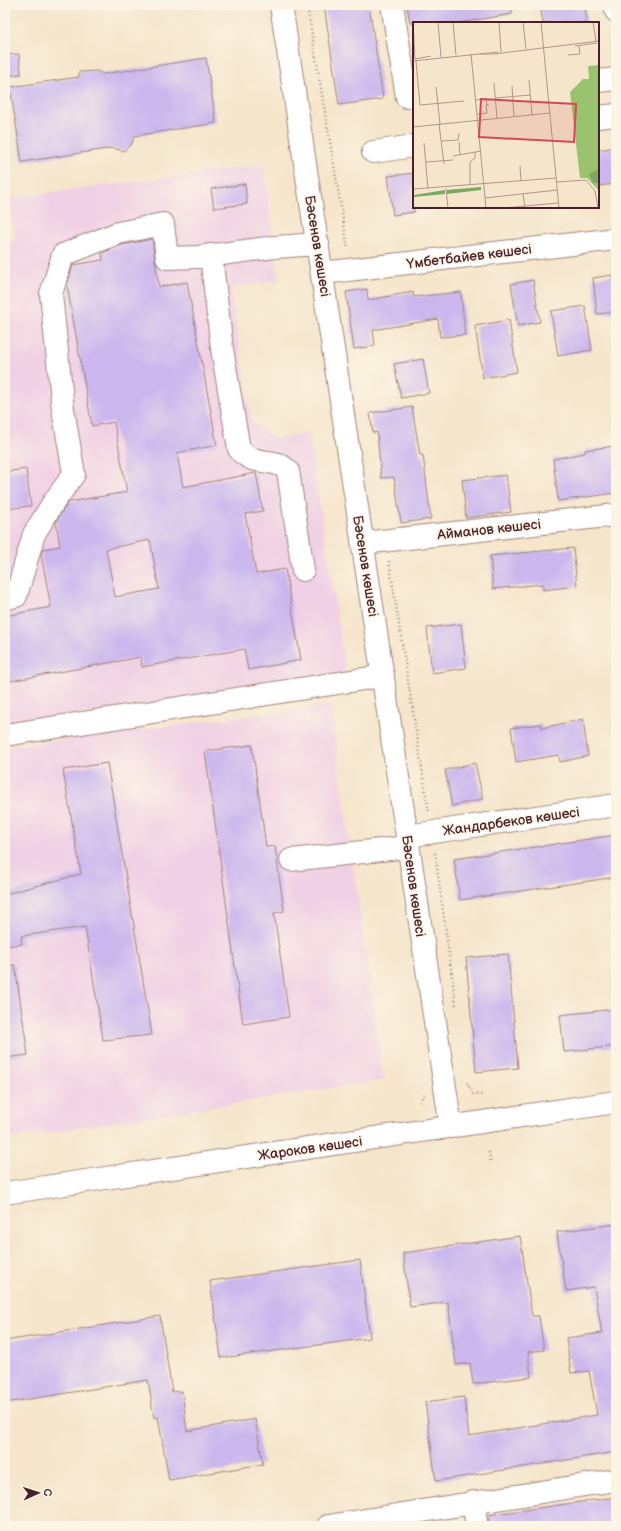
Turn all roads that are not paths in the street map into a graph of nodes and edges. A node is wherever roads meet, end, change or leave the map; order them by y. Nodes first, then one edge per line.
1 (281, 5) edge
2 (392, 5) edge
3 (615, 5) edge
4 (616, 11) edge
5 (616, 79) edge
6 (599, 82) edge
7 (413, 96) edge
8 (616, 115) edge
9 (599, 117) edge
10 (413, 146) edge
11 (373, 152) dead end
12 (616, 239) edge
13 (318, 244) junction
14 (211, 255) junction
15 (322, 273) junction
16 (616, 515) edge
17 (363, 544) junction
18 (303, 570) dead end
19 (5, 598) edge
20 (383, 676) junction
21 (5, 735) edge
22 (616, 805) edge
23 (408, 842) junction
24 (291, 860) dead end
25 (616, 1102) edge
26 (451, 1127) junction
27 (5, 1193) edge
28 (616, 1480) edge
29 (473, 1502) junction
30 (328, 1526) edge
31 (477, 1526) edge

1 - 13 street, Бәсенов көшесі
2 - 7 street
3 - 4 street
5 - 6 street
8 - 9 street
10 - 11 street
12 - 15 street, Үмбетбайев көшесі
13 - 14 street
13 - 15 street, Бәсенов көшесі
14 - 18 street
14 - 19 street
15 - 17 street, Бәсенов көшесі
16 - 17 street, Айманов көшесі
17 - 20 street, Бәсенов көшесі
20 - 21 street
20 - 23 street, Бәсенов көшесі
22 - 23 street, Жандарбеков көшесі
23 - 24 street, Жандарбеков көшесі
23 - 26 street, Бәсенов көшесі
25 - 26 street, Жароков көшесі
26 - 27 street, Жароков көшесі
28 - 29 street
29 - 30 street
29 - 31 street

